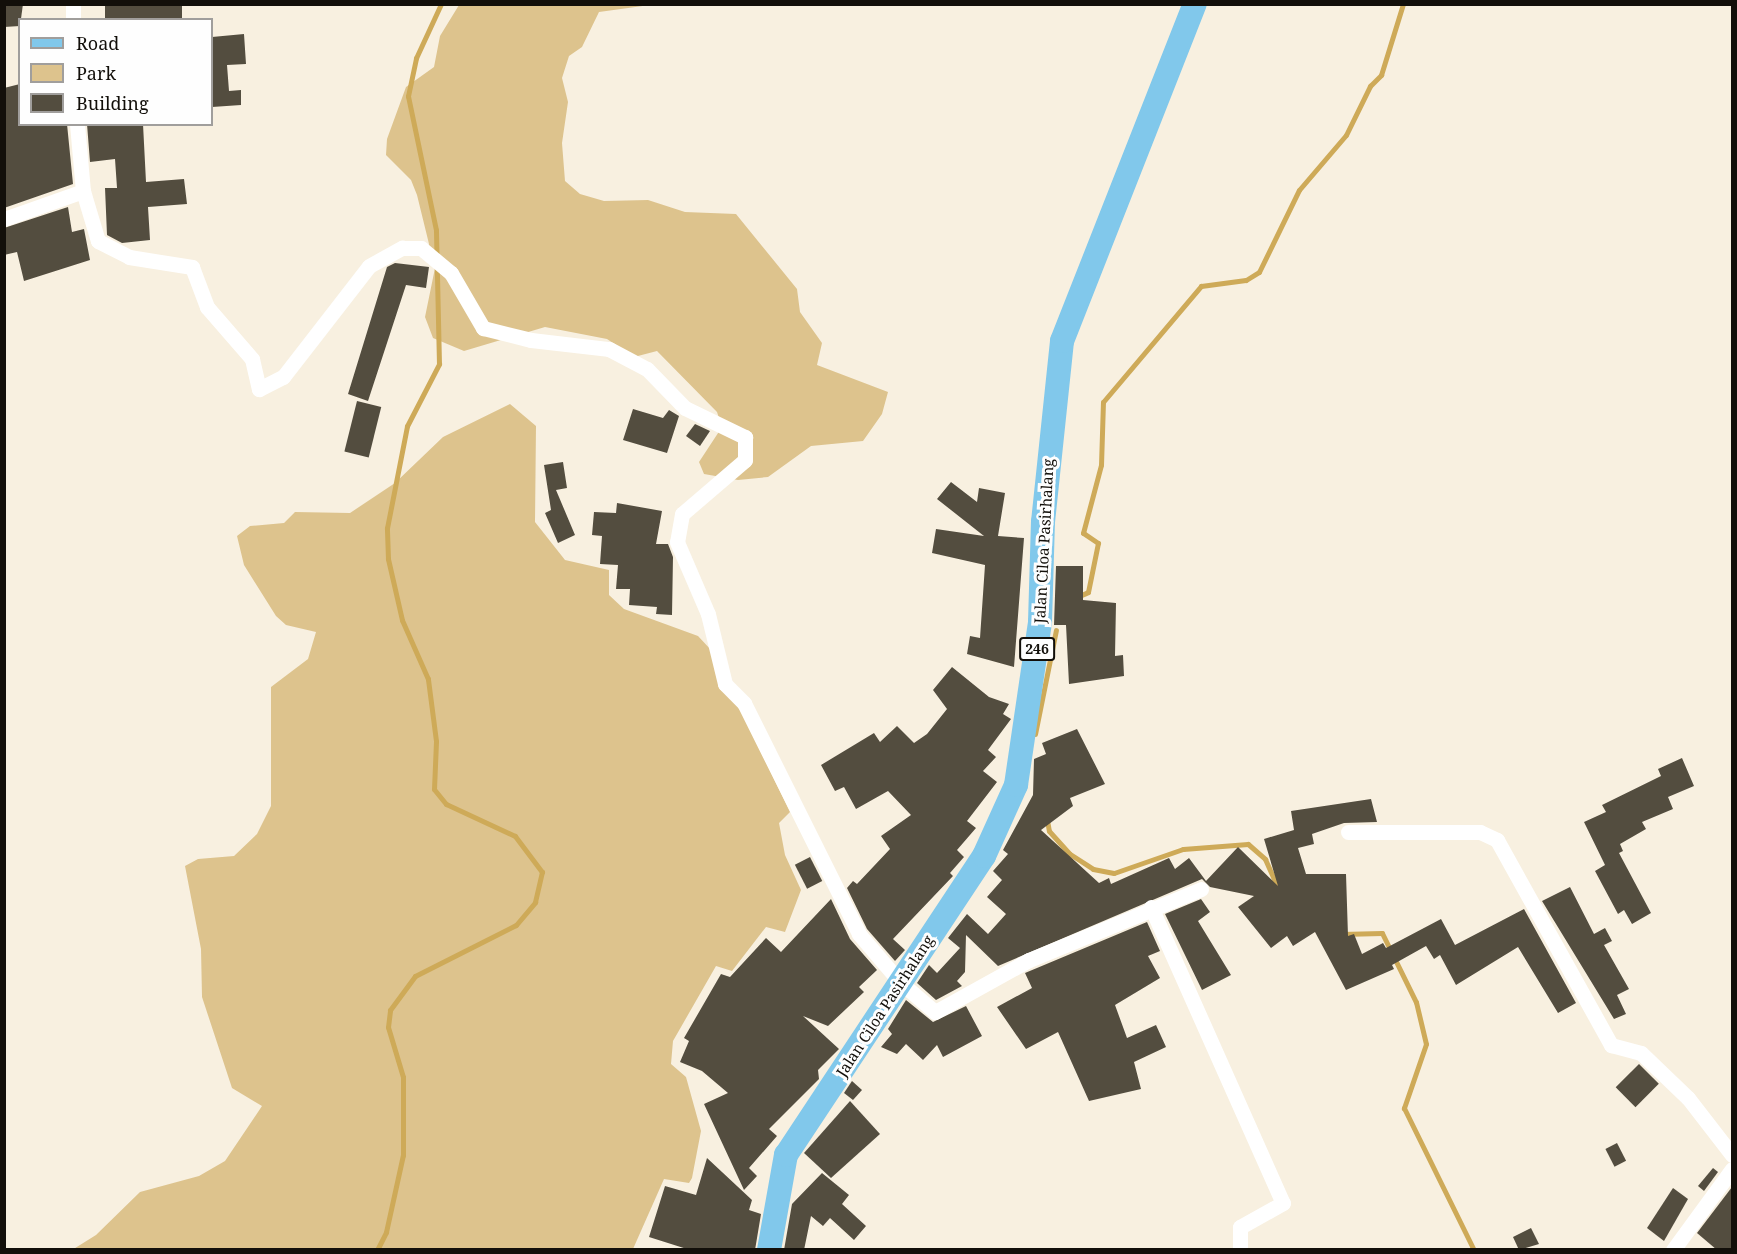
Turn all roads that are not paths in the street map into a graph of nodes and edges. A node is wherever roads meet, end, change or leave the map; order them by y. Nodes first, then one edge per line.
1 (1195, 4) edge
2 (77, 126) edge
3 (83, 191) junction
4 (4, 219) edge
5 (1348, 832) dead end
6 (1201, 889) dead end
7 (1151, 908) junction
8 (900, 982) junction
9 (1732, 1155) edge
10 (1732, 1169) edge
11 (769, 1250) edge
12 (1240, 1250) edge
13 (1673, 1250) edge

1 - 8 main road, Jalan Ciloa Pasirhalang / 246
2 - 3 street
3 - 4 street
3 - 8 street
5 - 9 street
6 - 7 street
7 - 8 street
7 - 12 street
8 - 11 main road, Jalan Ciloa Pasirhalang / 246
10 - 13 street

